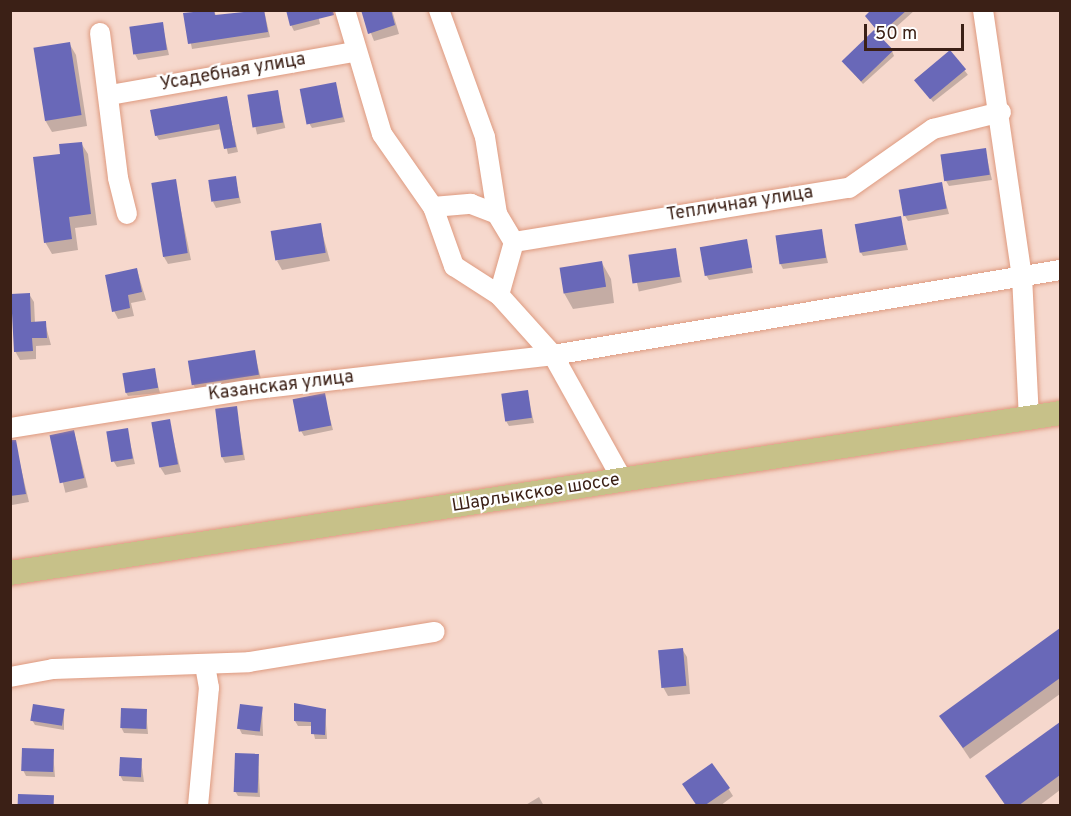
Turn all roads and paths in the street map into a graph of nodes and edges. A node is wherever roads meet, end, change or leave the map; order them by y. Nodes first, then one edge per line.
1 (345, 10) edge
2 (439, 10) edge
3 (984, 10) edge
4 (100, 33) dead end
5 (355, 52) junction
6 (110, 95) junction
7 (1001, 112) junction
8 (433, 207) junction
9 (127, 214) dead end
10 (497, 214) junction
11 (514, 242) junction
12 (1060, 270) edge
13 (1022, 276) junction
14 (499, 295) junction
15 (554, 355) junction
16 (1060, 413) edge
17 (1029, 418) junction
18 (10, 428) edge
19 (623, 481) junction
20 (10, 573) edge
21 (435, 632) dead end
22 (205, 666) junction
23 (10, 677) edge
24 (198, 806) edge

1 - 5 street
2 - 10 street
3 - 7 street
4 - 6 street
5 - 6 street, Усадебная улица
5 - 8 street
6 - 9 street
7 - 11 street, Тепличная улица
7 - 13 street
8 - 10 street
8 - 14 street
10 - 11 street
11 - 14 street
12 - 13 street, Казанская улица
13 - 15 street, Казанская улица
13 - 17 street
14 - 15 street
15 - 18 street, Казанская улица
15 - 19 street
16 - 17 main road, Шарлыкское шоссе
17 - 19 main road, Шарлыкское шоссе
19 - 20 main road, Шарлыкское шоссе
21 - 22 street
22 - 23 street
22 - 24 street

